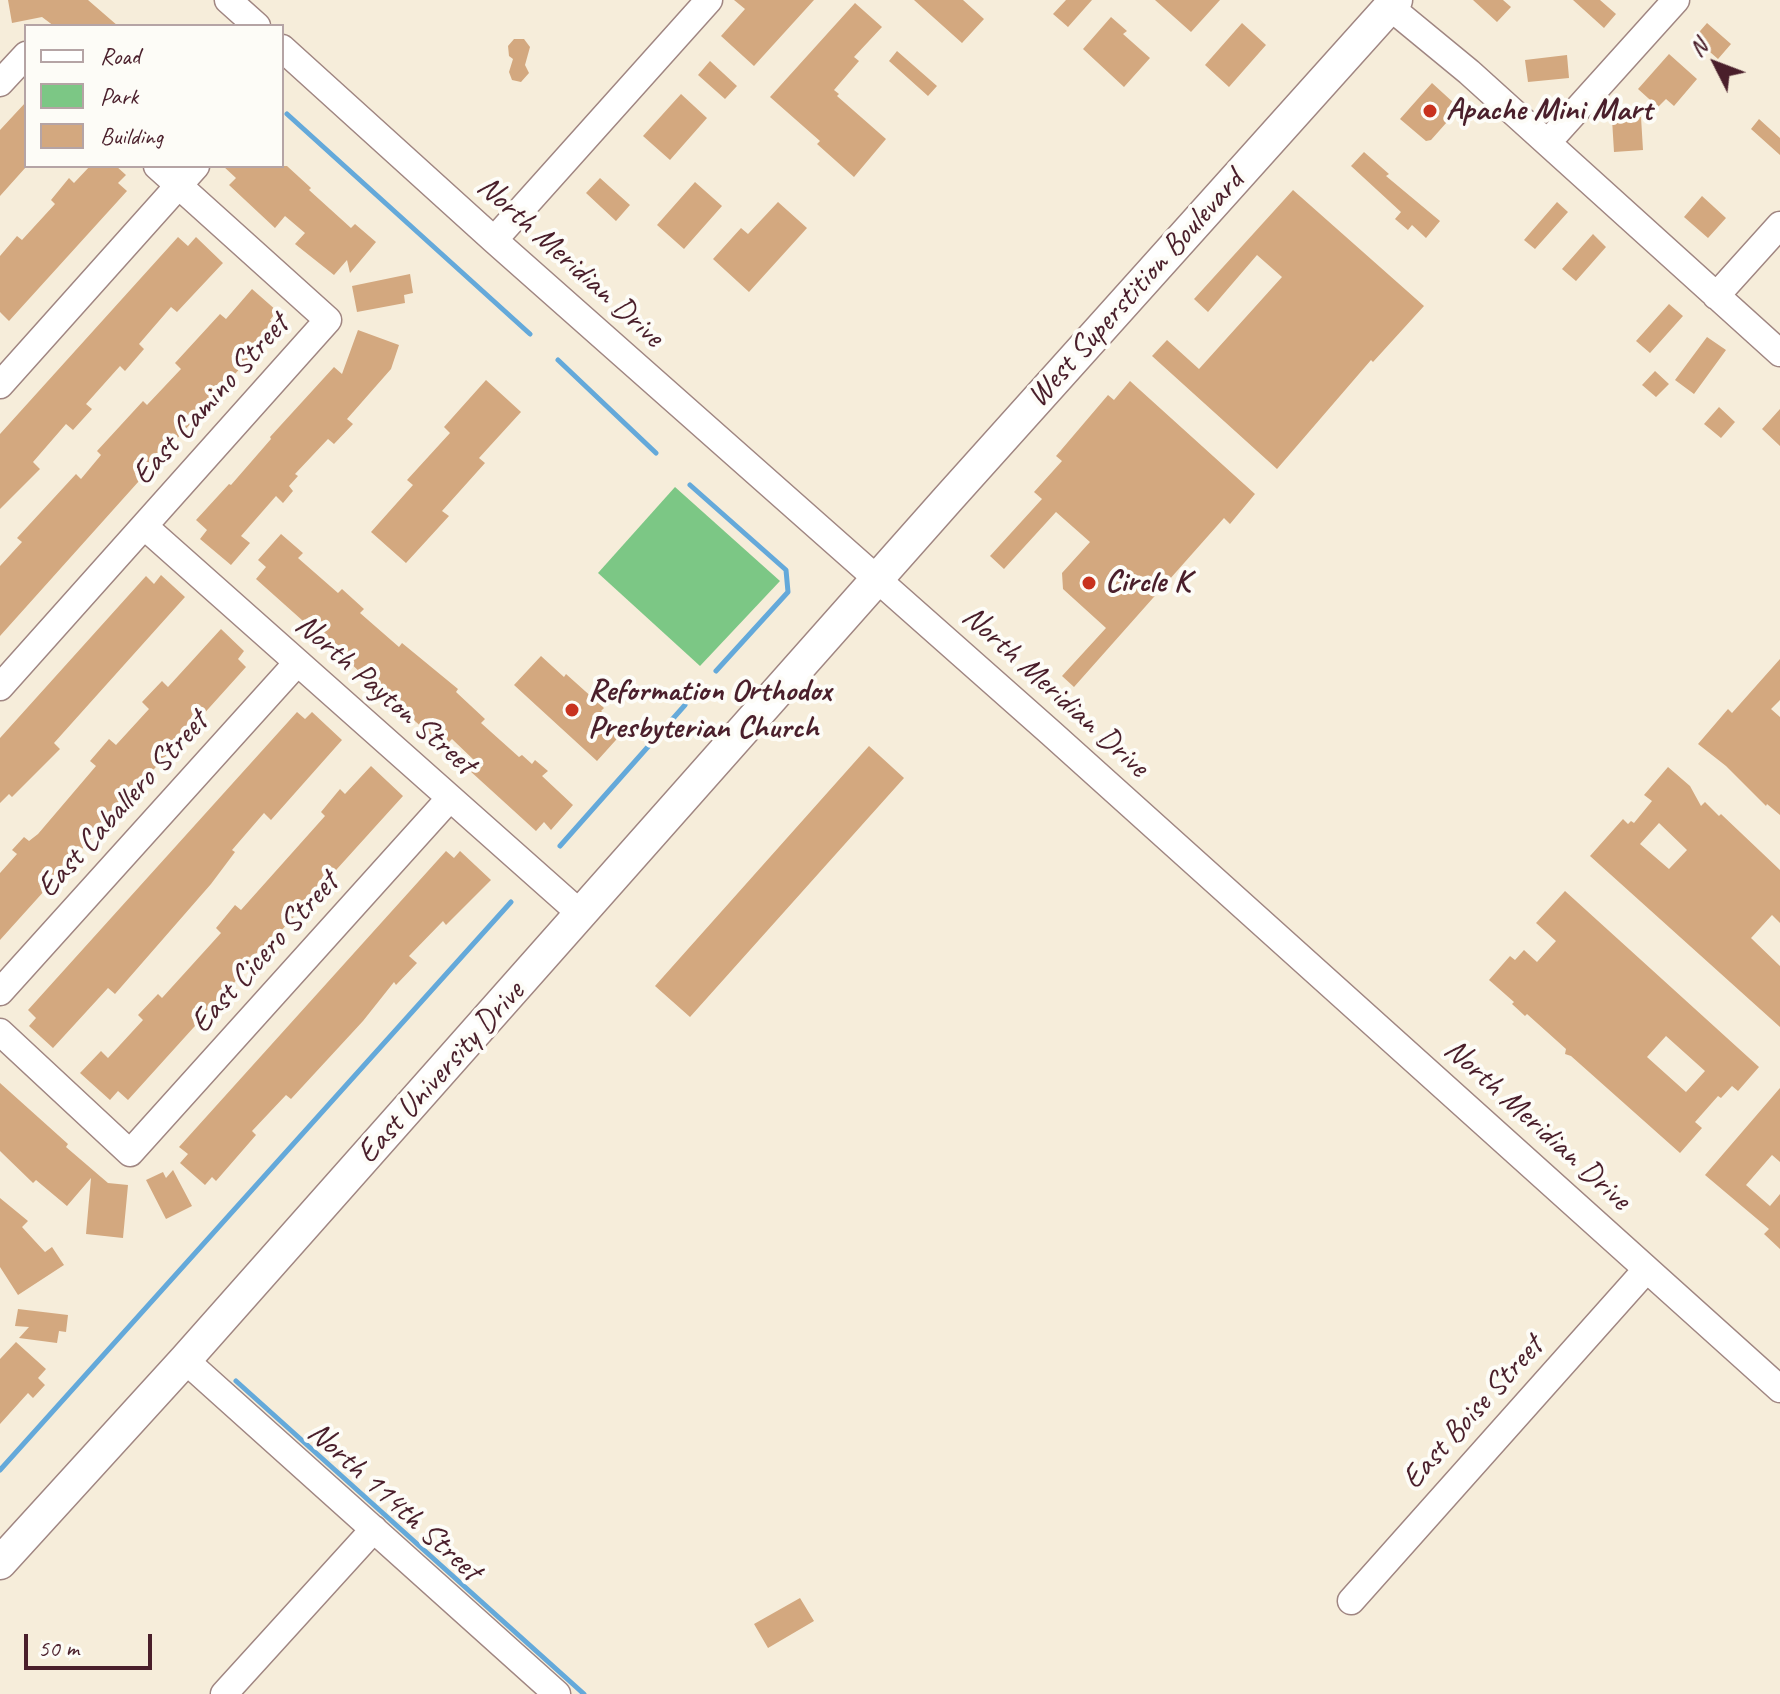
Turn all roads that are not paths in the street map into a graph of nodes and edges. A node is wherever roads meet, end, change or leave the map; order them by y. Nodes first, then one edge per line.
1 (228, 0) edge
2 (709, 0) edge
3 (1676, 0) edge
4 (1393, 3) edge
5 (255, 24) edge
6 (24, 57) edge
7 (286, 59) edge
8 (0, 83) edge
9 (1548, 142) junction
10 (163, 168) edge
11 (187, 176) edge
12 (1780, 225) edge
13 (494, 240) junction
14 (1716, 296) junction
15 (1780, 353) edge
16 (0, 385) edge
17 (144, 526) junction
18 (877, 580) junction
19 (297, 663) junction
20 (0, 687) edge
21 (450, 798) junction
22 (582, 915) junction
23 (0, 992) edge
24 (0, 1032) edge
25 (1646, 1270) junction
26 (185, 1360) junction
27 (1780, 1389) edge
28 (374, 1529) junction
29 (0, 1563) edge
30 (1351, 1601) dead end
31 (224, 1694) edge
32 (557, 1694) edge

1 - 5 street
2 - 13 street
3 - 9 street
4 - 9 street
4 - 18 main road, West Superstition Boulevard
6 - 8 street
7 - 13 street, North Meridian Drive
9 - 14 street
10 - 11 street
11 - 16 street
11 - 17 street, East Camino Street
12 - 14 street
13 - 18 street, North Meridian Drive
14 - 15 street
17 - 19 street, North Payton Street
17 - 20 street, East Camino Street
18 - 22 main road, East University Drive
18 - 25 street, North Meridian Drive
19 - 21 street, North Payton Street
19 - 23 street, East Caballero Street
21 - 22 street, North Payton Street
21 - 24 street, East Cicero Street
22 - 26 main road, East University Drive
25 - 27 street, North Meridian Drive
25 - 30 street, East Boise Street
26 - 28 street, North 114th Street
26 - 29 main road, East University Drive
28 - 31 street
28 - 32 street, North 114th Street

